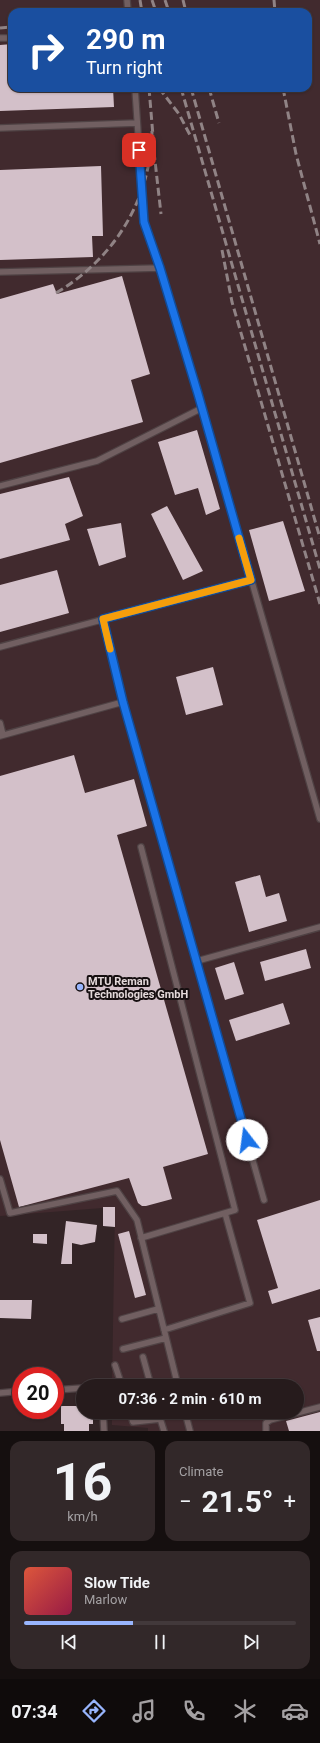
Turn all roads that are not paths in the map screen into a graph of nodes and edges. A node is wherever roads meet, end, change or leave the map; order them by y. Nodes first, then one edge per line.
1 (135, 92) edge
2 (137, 123) junction
3 (0, 128) edge
4 (160, 268) junction
5 (0, 272) edge
6 (202, 408) junction
7 (0, 486) edge
8 (251, 580) junction
9 (103, 619) junction
10 (0, 647) edge
11 (123, 702) junction
12 (0, 723) edge
13 (1, 735) edge
14 (320, 819) edge
15 (140, 847) dead end
16 (320, 928) edge
17 (197, 961) junction
18 (0, 1179) edge
19 (264, 1200) dead end
20 (225, 1213) junction
21 (141, 1238) junction
22 (158, 1309) junction
23 (122, 1319) dead end
24 (164, 1330) junction
25 (166, 1338) junction
26 (123, 1349) dead end
27 (144, 1357) dead end
28 (116, 1365) dead end
29 (120, 1379) edge
30 (149, 1379) edge
31 (176, 1379) edge
32 (76, 1388) edge
33 (64, 1389) edge
34 (12, 1391) edge
35 (0, 1392) edge
36 (320, 1407) edge
37 (103, 1419) edge
38 (132, 1419) edge
39 (160, 1419) joint
40 (186, 1419) edge
41 (104, 1431) edge
42 (164, 1431) edge
43 (189, 1431) edge
44 (266, 1431) edge

1 - 2 lane
2 - 3 lane
2 - 4 lane
4 - 5 lane
4 - 6 lane
6 - 7 lane
6 - 8 lane
8 - 9 lane
8 - 14 lane
9 - 10 lane
9 - 11 lane
11 - 13 lane
11 - 17 lane
12 - 13 lane
15 - 20 lane
16 - 17 lane
17 - 19 lane
18 - 21 lane
20 - 21 lane
20 - 24 lane
21 - 22 lane
22 - 23 lane
22 - 24 lane
24 - 25 lane
25 - 26 lane
25 - 31 lane
27 - 30 lane
28 - 29 lane
32 - 33 lane
34 - 35 lane
36 - 44 lane
37 - 41 lane
38 - 39 lane
39 - 42 lane
40 - 43 lane

